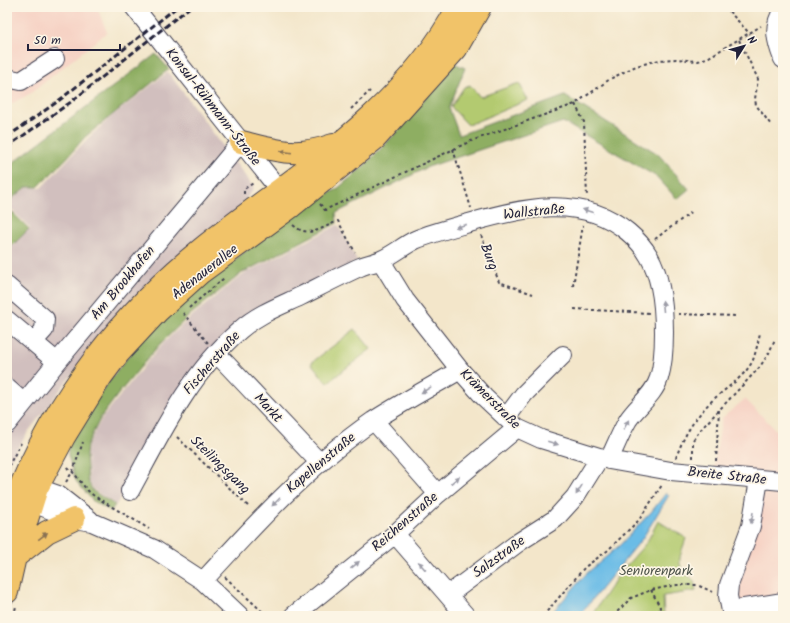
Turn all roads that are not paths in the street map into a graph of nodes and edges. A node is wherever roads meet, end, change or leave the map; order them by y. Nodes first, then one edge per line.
1 (134, 7) edge
2 (458, 7) edge
3 (480, 7) edge
4 (783, 10) edge
5 (783, 58) edge
6 (55, 59) dead end
7 (7, 78) edge
8 (241, 142) junction
9 (338, 143) junction
10 (288, 207) junction
11 (381, 261) junction
12 (7, 286) edge
13 (7, 320) edge
14 (33, 342) junction
15 (217, 354) junction
16 (563, 355) dead end
17 (57, 362) junction
18 (460, 370) junction
19 (7, 388) edge
20 (24, 402) junction
21 (374, 421) junction
22 (511, 423) junction
23 (7, 424) edge
24 (605, 459) junction
25 (320, 463) junction
26 (674, 464) joint
27 (759, 480) junction
28 (783, 481) edge
29 (27, 492) junction
30 (130, 492) dead end
31 (438, 494) junction
32 (83, 520) junction
33 (7, 524) edge
34 (395, 534) junction
35 (15, 557) junction
36 (203, 581) junction
37 (448, 595) junction
38 (12, 597) edge
39 (783, 602) edge
40 (730, 607) edge
41 (240, 616) edge
42 (293, 616) edge
43 (466, 616) edge

1 - 8 street, Konsul-Rühmann-Straße
2 - 9 main road, Adenauerallee
3 - 10 main road, Adenauerallee
4 - 5 street
6 - 7 street
9 -> 8 main road
8 - 10 street, Konsul-Rühmann-Straße
8 - 17 street, Am Brookhafen
9 - 10 main road, Adenauerallee
10 - 29 main road, Adenauerallee
11 - 15 street, Fischerstraße
11 - 18 street, Krämerstraße
24 -> 11 street, Wallstraße
12 - 14 street
13 - 14 street
14 - 17 street
15 - 25 street, Markt
15 - 30 street, Fischerstraße
16 - 22 street
17 - 20 street, Am Brookhafen
18 -> 21 street, Kapellenstraße
18 - 22 street, Krämerstraße
19 - 20 street
20 - 23 street, Am Brookhafen
21 - 25 street, Kapellenstraße
21 - 31 street
22 -> 24 street, Krämerstraße
31 -> 22 street, Reichenstraße
24 - 26 street, Krämerstraße
24 -> 37 street, Salzstraße
25 -> 36 street, Kapellenstraße
26 - 27 street, Breite Straße
27 - 28 street, Breite Straße
27 -> 40 street
29 - 32 street
29 - 32 street
29 - 33 main road, Adenauerallee
29 - 35 main road, Adenauerallee
31 - 34 street, Reichenstraße
35 -> 32 main road
32 - 36 street
37 -> 34 street
42 -> 34 street, Reichenstraße
35 - 38 main road, Adenauerallee
36 - 41 street
37 - 43 street
39 - 40 street

